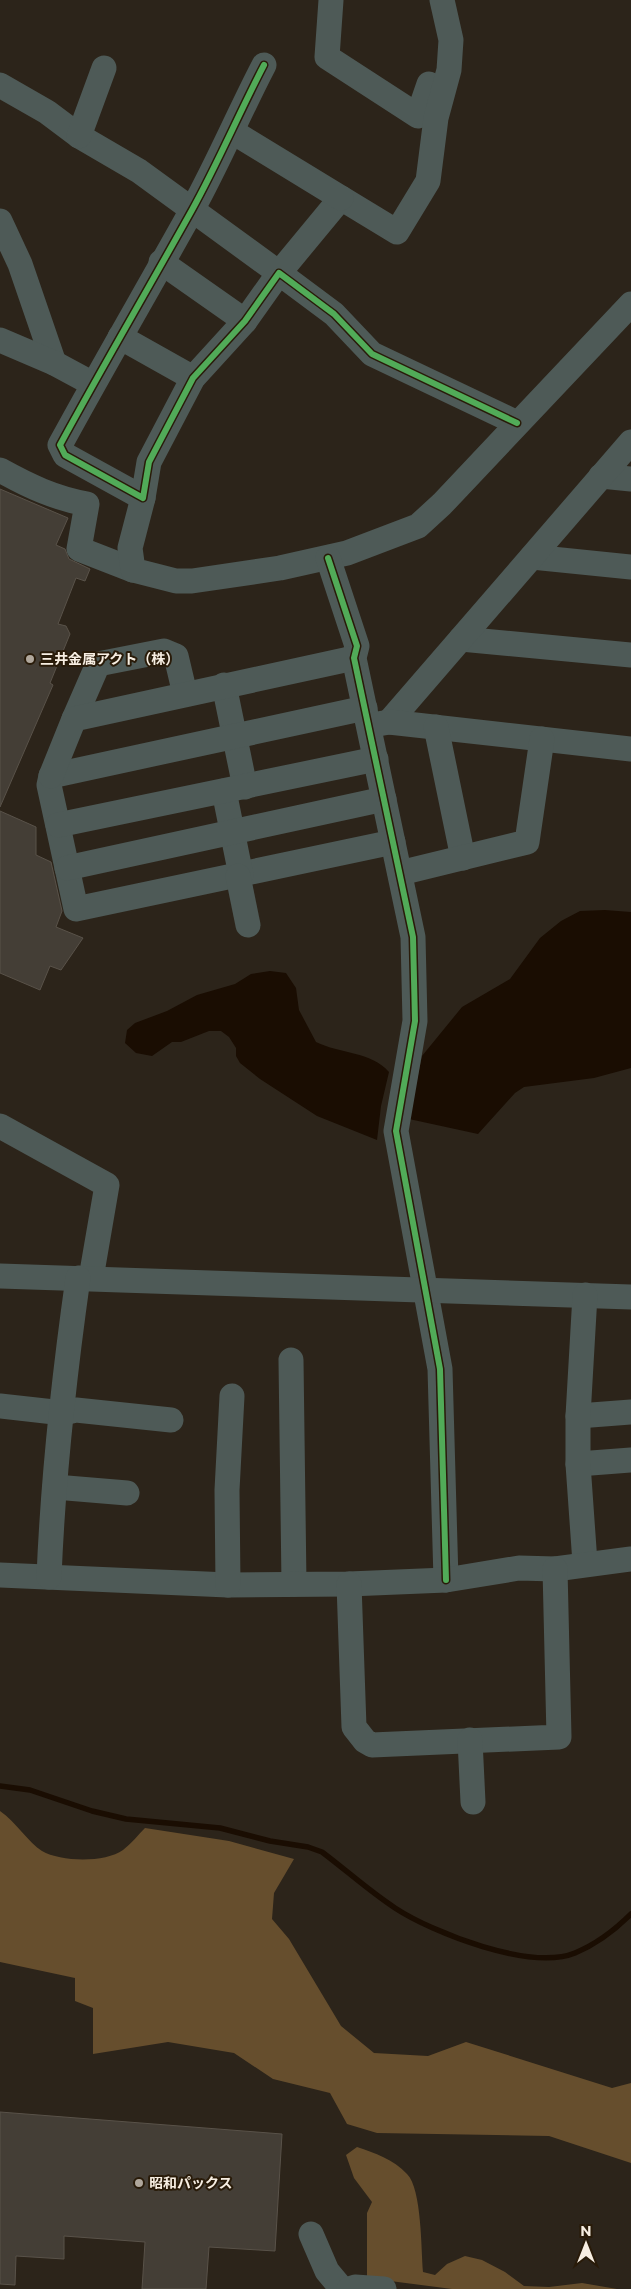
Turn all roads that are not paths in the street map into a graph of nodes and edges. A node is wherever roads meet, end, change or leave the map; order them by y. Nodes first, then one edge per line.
1 (331, 0) edge
2 (427, 0) edge
3 (442, 0) edge
4 (264, 64) dead end
5 (104, 68) dead end
6 (0, 84) edge
7 (233, 132) junction
8 (79, 136) junction
9 (341, 198) junction
10 (192, 210) junction
11 (0, 221) edge
12 (161, 262) junction
13 (11, 268) edge
14 (279, 273) junction
15 (631, 304) edge
16 (245, 321) junction
17 (120, 337) junction
18 (0, 340) edge
19 (54, 363) junction
20 (194, 378) junction
21 (93, 384) junction
22 (517, 423) junction
23 (631, 442) edge
24 (0, 470) edge
25 (601, 476) junction
26 (631, 479) edge
27 (143, 498) junction
28 (532, 557) junction
29 (328, 558) junction
30 (631, 568) edge
31 (133, 570) junction
32 (461, 639) junction
33 (631, 656) edge
34 (354, 658) junction
35 (224, 685) junction
36 (185, 694) junction
37 (74, 719) junction
38 (374, 719) junction
39 (436, 727) junction
40 (235, 736) junction
41 (542, 739) junction
42 (631, 749) edge
43 (376, 759) junction
44 (52, 776) junction
45 (235, 789) junction
46 (384, 799) junction
47 (58, 825) junction
48 (232, 832) junction
49 (393, 842) junction
50 (463, 858) junction
51 (67, 868) junction
52 (400, 873) junction
53 (239, 875) junction
54 (248, 925) dead end
55 (0, 1126) edge
56 (0, 1276) edge
57 (85, 1278) junction
58 (426, 1290) junction
59 (585, 1295) junction
60 (631, 1297) edge
61 (291, 1360) dead end
62 (232, 1396) dead end
63 (0, 1406) edge
64 (631, 1412) edge
65 (63, 1413) junction
66 (578, 1416) junction
67 (171, 1420) dead end
68 (631, 1460) edge
69 (578, 1464) junction
70 (55, 1487) junction
71 (127, 1493) dead end
72 (631, 1559) edge
73 (584, 1563) junction
74 (555, 1569) junction
75 (0, 1575) edge
76 (50, 1577) junction
77 (446, 1580) junction
78 (294, 1584) junction
79 (349, 1584) junction
80 (228, 1585) junction
81 (470, 1740) junction
82 (473, 1802) dead end
83 (311, 2234) dead end
84 (342, 2289) edge
85 (349, 2289) edge
86 (384, 2289) edge

1 - 2 street
3 - 9 street
4 - 7 street
5 - 8 street
6 - 8 street
7 - 9 street
7 - 10 street
8 - 10 street
9 - 14 street
10 - 12 street
10 - 14 street
11 - 13 street
12 - 16 street
12 - 17 street
13 - 19 street
14 - 16 street
14 - 22 street
15 - 22 street
16 - 20 street
17 - 20 street
17 - 21 street
18 - 19 street
19 - 21 street
20 - 27 street
21 - 27 street
22 - 29 street
23 - 25 street
24 - 31 street
25 - 26 street
25 - 28 street
27 - 31 street
28 - 30 street
28 - 32 street
29 - 31 street
29 - 34 street
32 - 33 street
32 - 38 street
34 - 35 street
34 - 38 street
35 - 36 street
35 - 40 street
36 - 37 street
36 - 37 street
37 - 44 street
38 - 39 street
38 - 40 street
38 - 43 street
39 - 41 street
39 - 50 street
40 - 44 street
40 - 45 street
41 - 42 street
41 - 50 street
43 - 45 street
43 - 46 street
44 - 47 street
45 - 47 street
45 - 48 street
46 - 48 street
46 - 49 street
47 - 51 street
48 - 51 street
48 - 53 street
49 - 52 street
49 - 53 street
50 - 52 street
51 - 53 street
52 - 58 street
53 - 54 street
55 - 57 street
56 - 57 street
57 - 58 street
57 - 65 street
58 - 59 street
58 - 77 street
59 - 60 street
59 - 66 street
61 - 78 street
62 - 80 street
63 - 65 street
64 - 66 street
65 - 67 street
65 - 70 street
66 - 69 street
68 - 69 street
69 - 73 street
70 - 71 street
70 - 76 street
72 - 73 street
73 - 74 street
74 - 77 street
74 - 81 street
75 - 76 street
76 - 80 street
77 - 79 street
78 - 79 street
78 - 80 street
79 - 81 street
81 - 82 street
83 - 84 street
85 - 86 street

